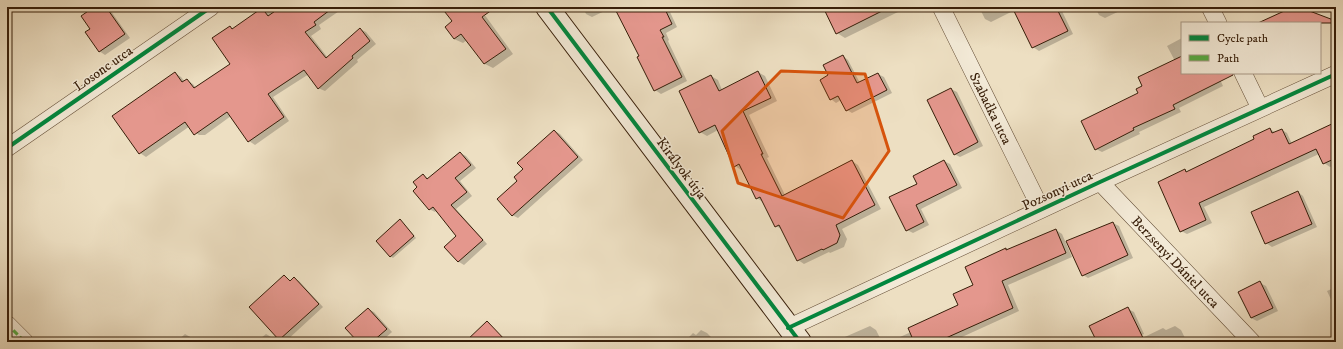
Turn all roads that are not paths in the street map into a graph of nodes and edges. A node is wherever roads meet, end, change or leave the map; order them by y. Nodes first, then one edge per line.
1 (211, 7) edge
2 (547, 7) edge
3 (941, 7) edge
4 (1210, 7) edge
5 (1218, 22) edge
6 (1243, 74) edge
7 (1336, 74) edge
8 (1260, 108) junction
9 (7, 148) edge
10 (1100, 182) junction
11 (1041, 209) junction
12 (7, 324) edge
13 (794, 335) edge
14 (25, 342) edge
15 (1252, 342) edge

1 - 9 street, Losonc utca
2 - 13 street, Királyok útja
3 - 11 street, Szabadka utca
4 - 5 street
6 - 8 street
7 - 8 street, Pozsonyi utca
8 - 10 street, Pozsonyi utca
10 - 11 street, Pozsonyi utca
10 - 15 street, Berzsenyi Dániel utca
11 - 13 street, Pozsonyi utca
12 - 14 street

